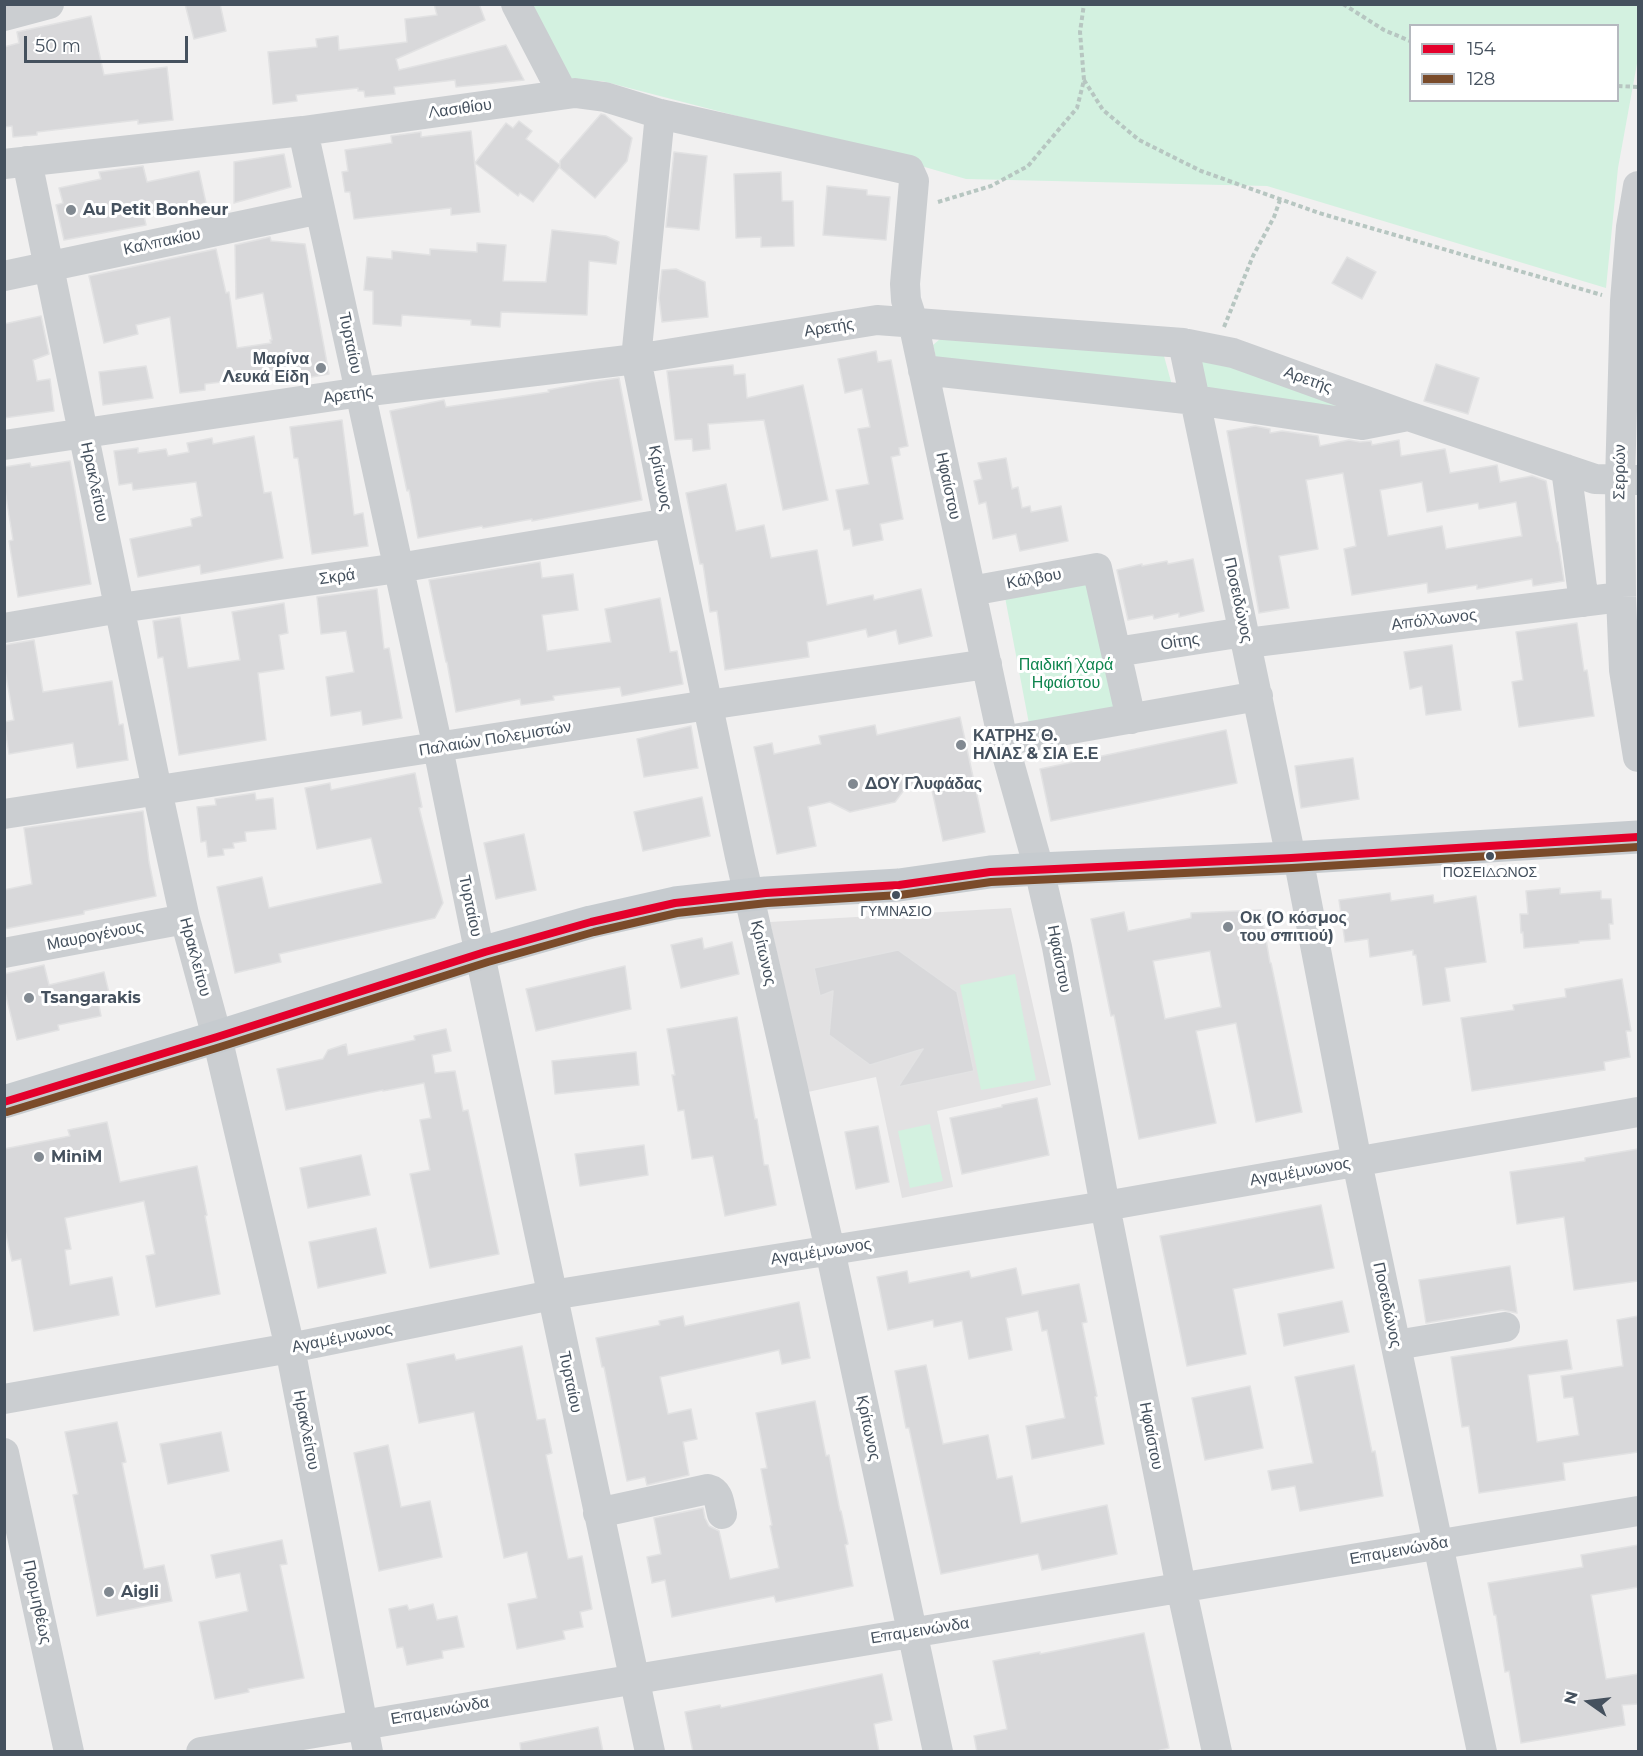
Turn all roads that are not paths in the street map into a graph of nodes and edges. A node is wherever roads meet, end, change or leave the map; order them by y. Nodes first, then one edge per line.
1 (49, 4) edge
2 (516, 4) edge
3 (4, 16) edge
4 (563, 94) junction
5 (660, 114) junction
6 (303, 131) junction
7 (16, 163) edge
8 (909, 170) joint
9 (1638, 186) edge
10 (321, 209) junction
11 (49, 266) junction
12 (4, 276) edge
13 (1632, 302) edge
14 (913, 322) junction
15 (1183, 343) junction
16 (636, 359) junction
17 (923, 370) junction
18 (361, 392) junction
19 (1195, 400) junction
20 (1408, 416) junction
21 (84, 433) junction
22 (4, 445) edge
23 (1566, 469) junction
24 (1629, 481) edge
25 (669, 523) junction
26 (398, 568) junction
27 (971, 591) junction
28 (1621, 597) junction
29 (1584, 602) junction
30 (120, 608) junction
31 (4, 627) edge
32 (1246, 638) junction
33 (1116, 652) junction
34 (987, 663) junction
35 (1258, 696) junction
36 (708, 705) junction
37 (1131, 719) junction
38 (1004, 741) junction
39 (438, 748) junction
40 (1638, 757) edge
41 (157, 790) junction
42 (5, 811) edge
43 (1638, 837) edge
44 (1295, 857) junction
45 (1039, 869) junction
46 (749, 895) junction
47 (185, 919) junction
48 (4, 953) edge
49 (480, 955) junction
50 (217, 1037) junction
51 (4, 1102) edge
52 (1638, 1112) edge
53 (1357, 1162) junction
54 (1105, 1206) junction
55 (830, 1250) junction
56 (552, 1295) junction
57 (1505, 1327) dead end
58 (1396, 1345) junction
59 (290, 1348) junction
60 (4, 1399) edge
61 (4, 1453) edge
62 (1638, 1511) edge
63 (598, 1513) junction
64 (722, 1514) dead end
65 (1438, 1544) junction
66 (1181, 1587) junction
67 (912, 1633) junction
68 (633, 1679) junction
69 (365, 1738) edge
70 (69, 1752) edge
71 (201, 1752) edge
72 (650, 1752) edge
73 (938, 1752) edge
74 (1217, 1752) edge
75 (1482, 1752) edge

1 - 3 street
2 - 4 street
4 - 5 street, Λασιθίου
4 - 6 street, Λασιθίου
5 - 8 street, Λασιθίου
5 - 16 street, Κρίτωνος
6 - 7 street, Λασιθίου
6 - 10 street, Τυρταίου
7 - 11 street, Ηρακλείτου
8 - 14 street, Ηφαίστου
9 - 13 street, Σερρών
10 - 11 street, Καλπακίου
10 - 18 street, Τυρταίου
11 - 12 street, Καλπακίου
11 - 21 street, Ηρακλείτου
13 - 24 street, Σερρών
14 - 15 street, Αρετής
14 - 16 street, Αρετής
14 - 17 street, Ηφαίστου
15 - 19 street, Ποσειδώνος
15 - 20 street, Αρετής
16 - 18 street, Αρετής
16 - 25 street, Κρίτωνος
17 - 19 street
17 - 27 street, Ηφαίστου
18 - 21 street, Αρετής
18 - 26 street, Τυρταίου
19 - 20 street
19 - 32 street, Ποσειδώνος
20 - 23 street, Αρετής
21 - 22 street, Αρετής
21 - 30 street, Ηρακλείτου
23 - 24 street, Αρετής
23 - 29 street
24 - 28 street, Σερρών
25 - 26 street, Σκρά
25 - 36 street, Κρίτωνος
26 - 30 street, Σκρά
26 - 39 street, Τυρταίου
27 - 33 street, Κάλβου
27 - 34 street, Ηφαίστου
28 - 29 street, Απόλλωνος
28 - 40 street, Σερρών
29 - 32 street, Απόλλωνος
30 - 31 street, Σκρά
30 - 41 street, Ηρακλείτου
32 - 33 street, Οίτης
32 - 35 street, Ποσειδώνος
33 - 37 street
34 - 36 street, Παλαιών Πολεμιστών
34 - 38 street, Ηφαίστου
35 - 37 street
35 - 44 street, Ποσειδώνος
36 - 39 street, Παλαιών Πολεμιστών
36 - 46 street, Κρίτωνος
37 - 38 street
38 - 45 street, Ηφαίστου
39 - 41 street, Παλαιών Πολεμιστών
39 - 49 street, Τυρταίου
41 - 42 street, Παλαιών Πολεμιστών
41 - 47 street, Ηρακλείτου
43 - 44 main road
44 - 45 main road
44 - 53 street, Ποσειδώνος
45 - 46 main road
45 - 54 street, Ηφαίστου
46 - 49 main road
46 - 55 street, Κρίτωνος
47 - 48 street, Μαυρογένους
47 - 50 street, Ηρακλείτου
49 - 50 main road
49 - 56 street, Τυρταίου
50 - 51 main road
50 - 59 street, Ηρακλείτου
52 - 53 street, Αγαμέμνωνος
53 - 54 street, Αγαμέμνωνος
53 - 58 street, Ποσειδώνος
54 - 55 street, Αγαμέμνωνος
54 - 66 street, Ηφαίστου
55 - 56 street, Αγαμέμνωνος
55 - 67 street, Κρίτωνος
56 - 59 street, Αγαμέμνωνος
56 - 63 street, Τυρταίου
57 - 58 street
58 - 65 street, Ποσειδώνος
59 - 60 street, Αγαμέμνωνος
59 - 69 street, Ηρακλείτου
61 - 70 street, Προμηθέως
62 - 65 street, Επαμεινώνδα
63 - 64 street
63 - 68 street, Τυρταίου
65 - 66 street, Επαμεινώνδα
65 - 75 street, Ποσειδώνος
66 - 67 street, Επαμεινώνδα
66 - 74 street, Ηφαίστου
67 - 68 street, Επαμεινώνδα
67 - 73 street, Κρίτωνος
68 - 69 street, Επαμεινώνδα
68 - 72 street, Τυρταίου
69 - 71 street, Επαμεινώνδα

